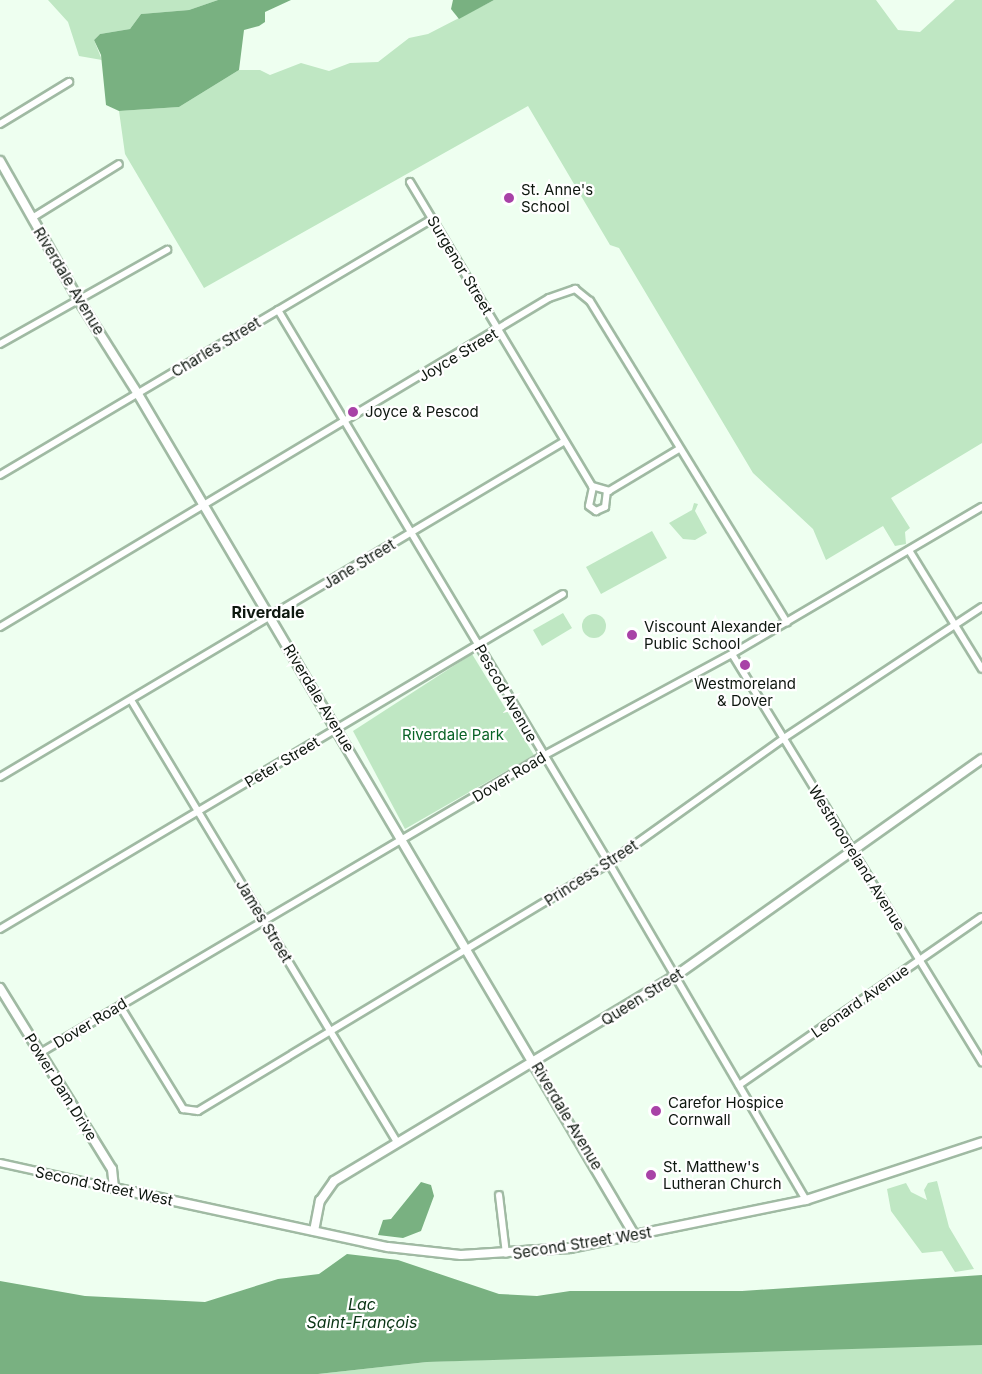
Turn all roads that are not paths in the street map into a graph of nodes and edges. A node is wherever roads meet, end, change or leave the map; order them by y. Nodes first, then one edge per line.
1 (69, 82) dead end
2 (0, 124) edge
3 (0, 161) edge
4 (120, 164) dead end
5 (410, 182) dead end
6 (32, 218) junction
7 (432, 219) junction
8 (167, 250) dead end
9 (78, 300) junction
10 (278, 310) junction
11 (499, 331) junction
12 (0, 344) edge
13 (138, 394) junction
14 (345, 422) junction
15 (563, 442) junction
16 (679, 449) junction
17 (0, 476) edge
18 (593, 487) junction
19 (606, 491) junction
20 (204, 507) junction
21 (982, 507) edge
22 (411, 534) junction
23 (910, 552) junction
24 (563, 594) dead end
25 (982, 607) edge
26 (271, 617) junction
27 (786, 623) junction
28 (955, 624) junction
29 (0, 627) edge
30 (477, 643) junction
31 (732, 654) junction
32 (982, 669) edge
33 (131, 700) junction
34 (337, 729) junction
35 (784, 738) junction
36 (543, 756) junction
37 (982, 759) edge
38 (0, 777) edge
39 (197, 812) junction
40 (403, 840) junction
41 (852, 851) junction
42 (609, 863) junction
43 (982, 917) edge
44 (264, 920) junction
45 (0, 929) edge
46 (468, 951) junction
47 (920, 959) junction
48 (674, 977) junction
49 (0, 988) edge
50 (120, 1006) junction
51 (331, 1033) junction
52 (979, 1048) edge
53 (40, 1053) junction
54 (535, 1061) junction
55 (982, 1062) edge
56 (739, 1085) junction
57 (397, 1142) junction
58 (982, 1142) edge
59 (0, 1163) edge
60 (114, 1188) junction
61 (499, 1195) dead end
62 (806, 1200) junction
63 (314, 1232) junction
64 (635, 1236) junction
65 (506, 1255) junction

1 - 2 street
3 - 6 street, Riverdale Avenue
4 - 6 street
5 - 7 street, Surgenor Street
6 - 9 street, Riverdale Avenue
7 - 10 street, Charles Street
7 - 11 street, Surgenor Street
8 - 9 street
9 - 12 street
9 - 13 street, Riverdale Avenue
10 - 13 street, Charles Street
10 - 14 street, Pescod Avenue
11 - 14 street, Joyce Street
11 - 15 street, Surgenor Street
11 - 16 street, Joyce Street
13 - 17 street, Charles Street
13 - 20 street, Riverdale Avenue
14 - 20 street, Joyce Street
14 - 22 street, Pescod Avenue
15 - 18 street, Surgenor Street
15 - 22 street, Jane Street
16 - 19 street
16 - 27 street, Joyce Street
18 - 19 street
18 - 19 street
20 - 26 street, Riverdale Avenue
20 - 29 street, Joyce Street
21 - 23 street, Dover Road
22 - 26 street, Jane Street
22 - 30 street, Pescod Avenue
23 - 27 street, Dover Road
23 - 28 street
24 - 30 street, Peter Street
25 - 28 street, Princess Street
26 - 33 street, Jane Street
26 - 34 street, Riverdale Avenue
27 - 31 street, Dover Road
28 - 32 street
28 - 35 street, Princess Street
30 - 34 street, Peter Street
30 - 36 street, Pescod Avenue
31 - 35 street, Westmooreland Avenue
31 - 36 street, Dover Road
33 - 38 street, Jane Street
33 - 39 street, James Street
34 - 39 street, Peter Street
34 - 40 street, Riverdale Avenue
35 - 41 street, Westmooreland Avenue
35 - 42 street, Princess Street
36 - 40 street, Dover Road
36 - 42 street, Pescod Avenue
37 - 41 street, Queen Street
39 - 44 street, James Street
39 - 45 street, Peter Street
40 - 44 street, Dover Road
40 - 46 street, Riverdale Avenue
41 - 47 street, Westmooreland Avenue
41 - 48 street, Queen Street
42 - 46 street, Princess Street
42 - 48 street, Pescod Avenue
43 - 47 street, Leonard Avenue
44 - 50 street, Dover Road
44 - 51 street, James Street
46 - 51 street, Princess Street
46 - 54 street, Riverdale Avenue
47 - 52 street, Westmooreland Avenue
47 - 56 street, Leonard Avenue
48 - 54 street, Queen Street
48 - 56 street, Pescod Avenue
49 - 53 street, Power Dam Drive
50 - 51 street, Princess Street
50 - 53 street, Dover Road
51 - 57 street, James Street
52 - 55 street, Westmooreland Avenue
53 - 60 street, Power Dam Drive
54 - 57 street, Queen Street
54 - 64 street, Riverdale Avenue
56 - 62 street, Pescod Avenue
57 - 63 street, Queen Street
58 - 62 street, Second Street West
59 - 60 street, Second Street West
60 - 63 street, Second Street West
61 - 65 street
62 - 64 street, Second Street West
63 - 65 street, Second Street West
64 - 65 street, Second Street West

